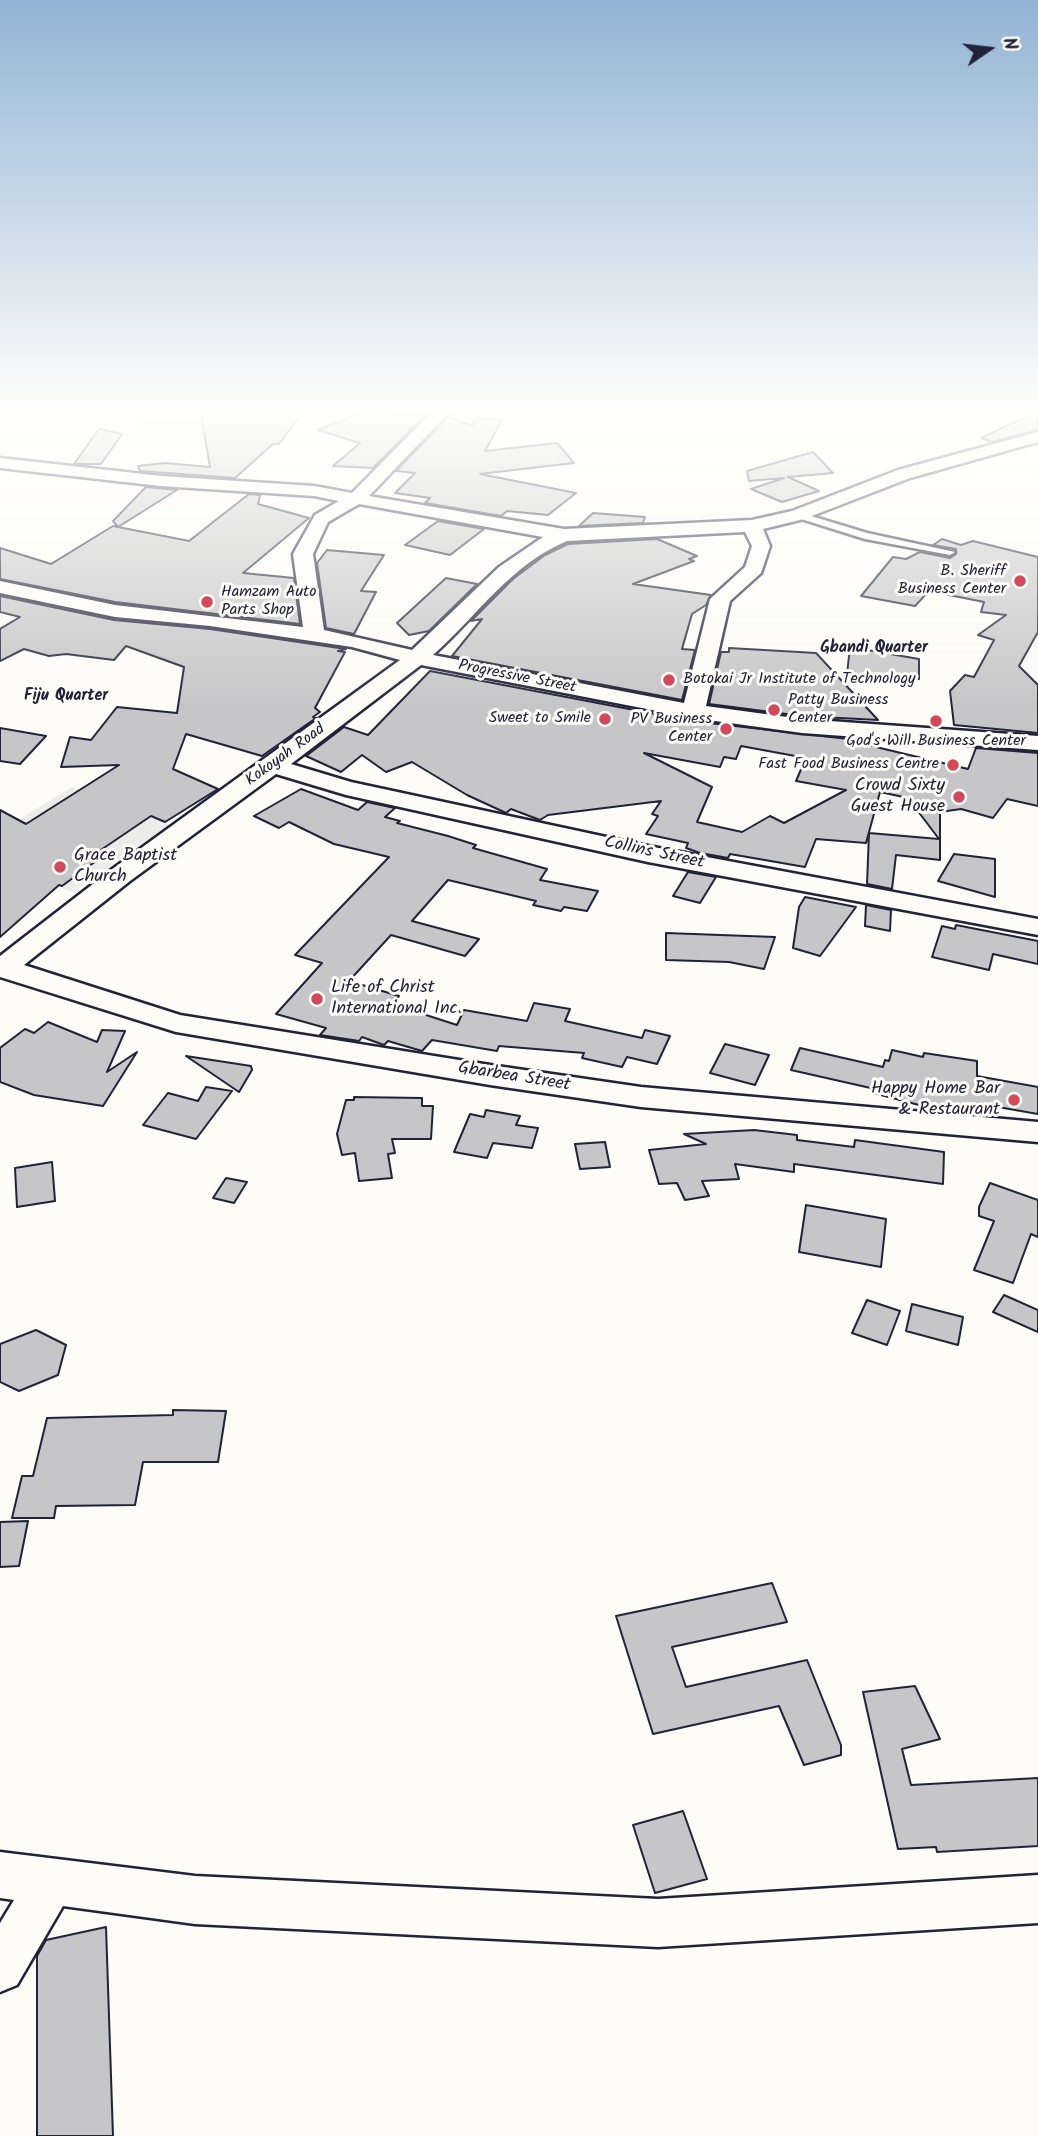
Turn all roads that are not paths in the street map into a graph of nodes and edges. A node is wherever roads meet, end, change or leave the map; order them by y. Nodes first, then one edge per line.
1 (341, 508) edge
2 (412, 508) edge
3 (817, 508) edge
4 (798, 515) junction
5 (752, 526) junction
6 (564, 535) junction
7 (950, 552) dead end
8 (0, 587) edge
9 (314, 636) junction
10 (417, 658) junction
11 (693, 711) junction
12 (1038, 743) edge
13 (274, 766) junction
14 (1038, 927) edge
15 (1, 968) edge
16 (1038, 1132) edge
17 (0, 1875) edge
18 (52, 1881) junction
19 (1038, 1899) edge
20 (0, 1968) edge

1 - 9 street
2 - 6 street
3 - 4 street
4 - 5 street
4 - 7 lane
5 - 6 street
5 - 11 street
6 - 10 street, Kokoyah Road
8 - 9 street, Progressive Street
9 - 10 street, Progressive Street
10 - 11 street, Progressive Street
10 - 13 street, Kokoyah Road
11 - 12 street, Progressive Street
13 - 14 street, Collins Street
13 - 15 street, Kokoyah Road
15 - 16 street, Gbarbea Street
17 - 18 street
18 - 19 street
18 - 20 street

